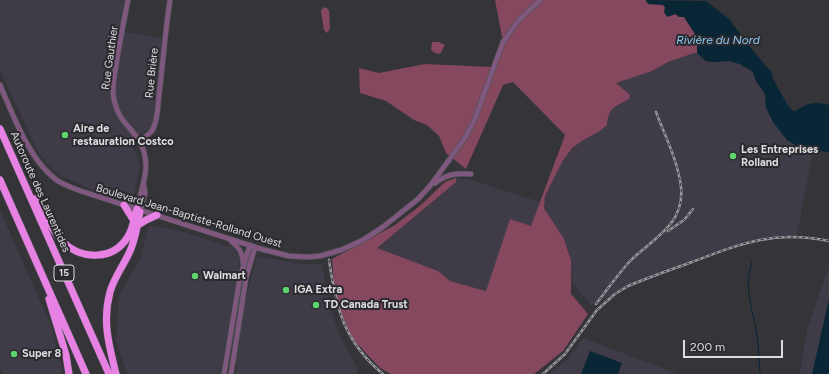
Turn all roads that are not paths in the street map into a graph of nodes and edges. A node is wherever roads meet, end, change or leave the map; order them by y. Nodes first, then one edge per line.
1 (128, 0) edge
2 (170, 0) edge
3 (540, 0) edge
4 (0, 85) edge
5 (0, 129) edge
6 (139, 141) junction
7 (19, 172) junction
8 (471, 174) dead end
9 (0, 180) edge
10 (430, 186) junction
11 (124, 205) junction
12 (139, 209) junction
13 (157, 215) junction
14 (136, 223) junction
15 (226, 238) junction
16 (252, 246) junction
17 (242, 267) junction
18 (41, 272) junction
19 (69, 374) edge
20 (86, 374) edge
21 (109, 374) edge
22 (116, 374) edge
23 (224, 374) edge
24 (231, 374) edge

1 - 6 street, Rue Gauthier
2 - 6 street, Rue Brière
3 - 10 street, Boulevard Jean-Baptiste-Rolland Ouest
4 - 11 street, Boulevard Jean-Baptiste-Rolland Ouest
5 - 7 highway, Autoroute des Laurentides / 15
6 - 12 street, Rue Gauthier
7 - 14 highway
7 - 21 highway, Autoroute des Laurentides / 15
8 - 10 street
9 - 18 highway, 15
10 - 16 street, Boulevard Jean-Baptiste-Rolland Ouest
11 - 12 street, Boulevard Jean-Baptiste-Rolland Ouest
11 - 14 highway
12 - 13 street, Boulevard Jean-Baptiste-Rolland Ouest
12 - 14 highway
13 - 14 highway
13 - 15 street, Boulevard Jean-Baptiste-Rolland Ouest
14 - 22 highway
15 - 16 street, Boulevard Jean-Baptiste-Rolland Ouest
15 - 17 street
16 - 17 street
16 - 24 street
17 - 23 street
18 - 19 highway
18 - 20 highway, 15

